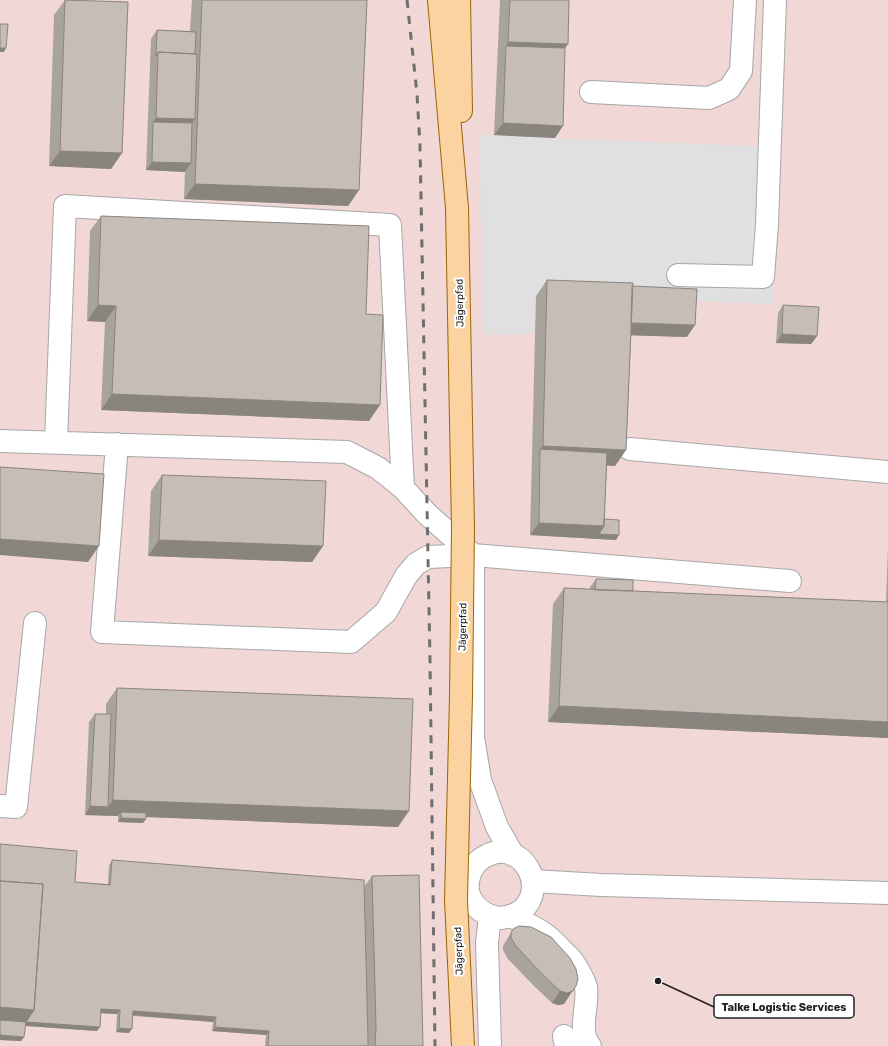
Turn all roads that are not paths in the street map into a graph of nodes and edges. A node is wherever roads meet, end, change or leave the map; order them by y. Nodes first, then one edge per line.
1 (439, 0) edge
2 (459, 0) edge
3 (744, 0) edge
4 (775, 0) edge
5 (591, 92) dead end
6 (457, 208) junction
7 (678, 275) dead end
8 (0, 440) edge
9 (56, 442) junction
10 (116, 444) junction
11 (630, 449) dead end
12 (888, 472) edge
13 (403, 488) junction
14 (474, 554) junction
15 (790, 581) dead end
16 (35, 623) dead end
17 (0, 806) edge
18 (513, 855) junction
19 (533, 881) junction
20 (888, 893) edge
21 (500, 916) junction
22 (463, 1046) edge
23 (490, 1046) edge
24 (590, 1046) edge

1 - 6 main road, Jägerpfad
2 - 6 main road, Jägerpfad
3 - 5 lane
4 - 7 lane
6 - 22 main road, Jägerpfad, bridge
8 - 9 lane
9 - 10 lane
9 - 13 lane
10 - 13 lane
10 - 14 lane
11 - 12 lane
13 - 14 lane
14 - 15 lane
14 - 18 lane
16 - 17 lane
18 - 19 lane
18 - 21 lane
19 - 20 lane
19 - 21 lane
21 - 23 lane
21 - 24 lane

